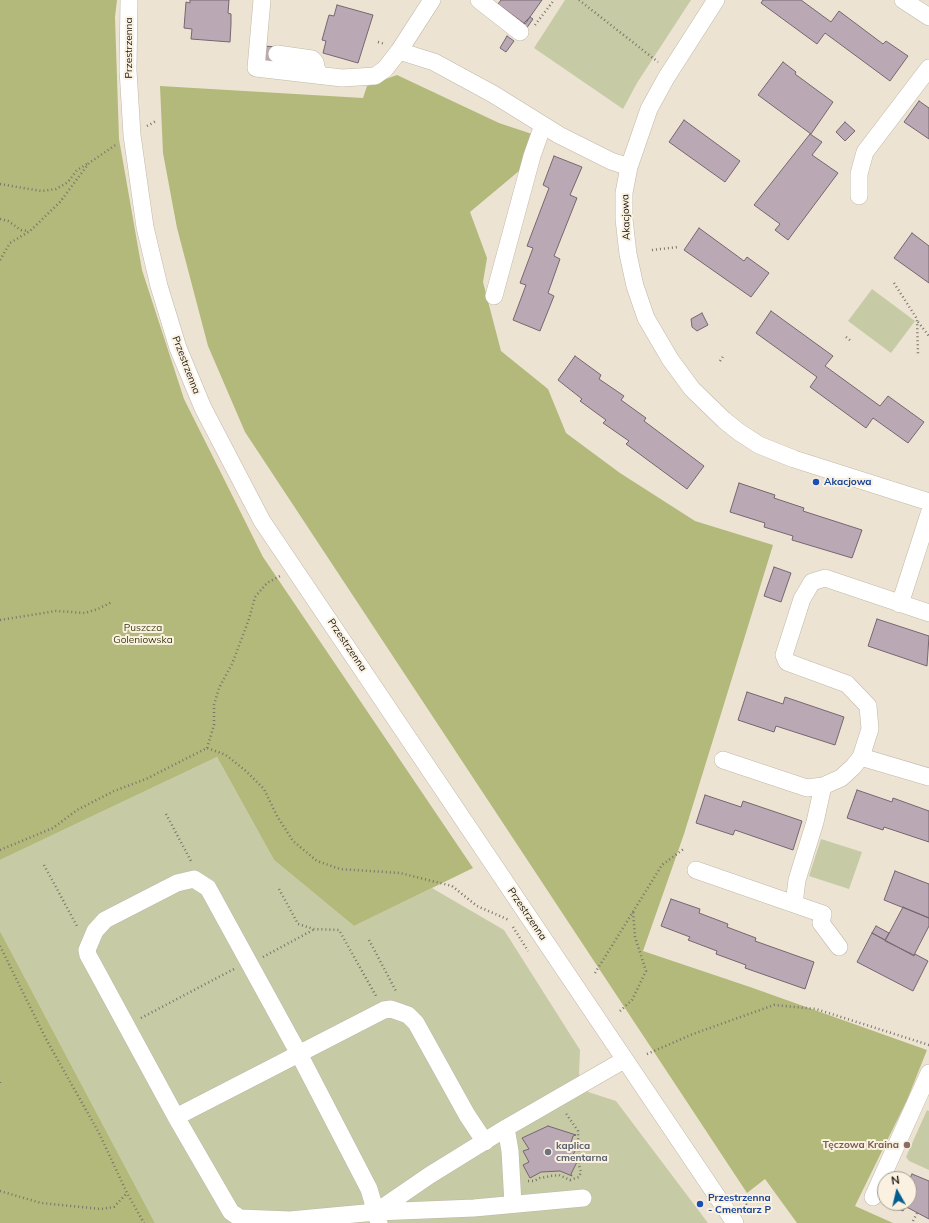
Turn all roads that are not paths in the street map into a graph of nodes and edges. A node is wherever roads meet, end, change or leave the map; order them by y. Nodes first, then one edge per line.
1 (128, 0) edge
2 (262, 0) edge
3 (432, 0) edge
4 (479, 0) edge
5 (716, 0) edge
6 (903, 0) edge
7 (929, 17) edge
8 (520, 32) road end
9 (392, 47) junction
10 (277, 54) dead end
11 (929, 68) edge
12 (318, 75) junction
13 (543, 125) junction
14 (628, 168) junction
15 (859, 196) dead end
16 (494, 296) dead end
17 (929, 502) edge
18 (929, 514) edge
19 (900, 604) junction
20 (929, 613) edge
21 (860, 757) junction
22 (723, 760) dead end
23 (929, 778) edge
24 (823, 786) junction
25 (696, 870) dead end
26 (794, 904) junction
27 (839, 947) dead end
28 (299, 1054) junction
29 (624, 1060) junction
30 (929, 1073) edge
31 (176, 1117) junction
32 (506, 1128) junction
33 (485, 1142) junction
34 (873, 1197) dead end
35 (583, 1198) dead end
36 (513, 1204) junction
37 (378, 1218) edge
38 (735, 1223) edge

1 - 29 street, Przestrzenna
2 - 12 street
3 - 9 street
4 - 8 street
5 - 14 street, Akacjowa
6 - 7 street
9 - 12 street
9 - 13 street
10 - 12 street
11 - 15 street
13 - 14 street
13 - 16 street
14 - 17 street, Akacjowa
18 - 19 street
19 - 20 street
19 - 21 street
21 - 23 street
21 - 24 street
22 - 24 street
24 - 26 street
25 - 26 street
26 - 27 street
28 - 31 street
28 - 31 street
28 - 33 street
28 - 37 street
29 - 32 street
29 - 38 street, Przestrzenna
30 - 34 street
31 - 37 street
32 - 33 street
32 - 36 street
33 - 37 street
35 - 36 street
36 - 37 street

